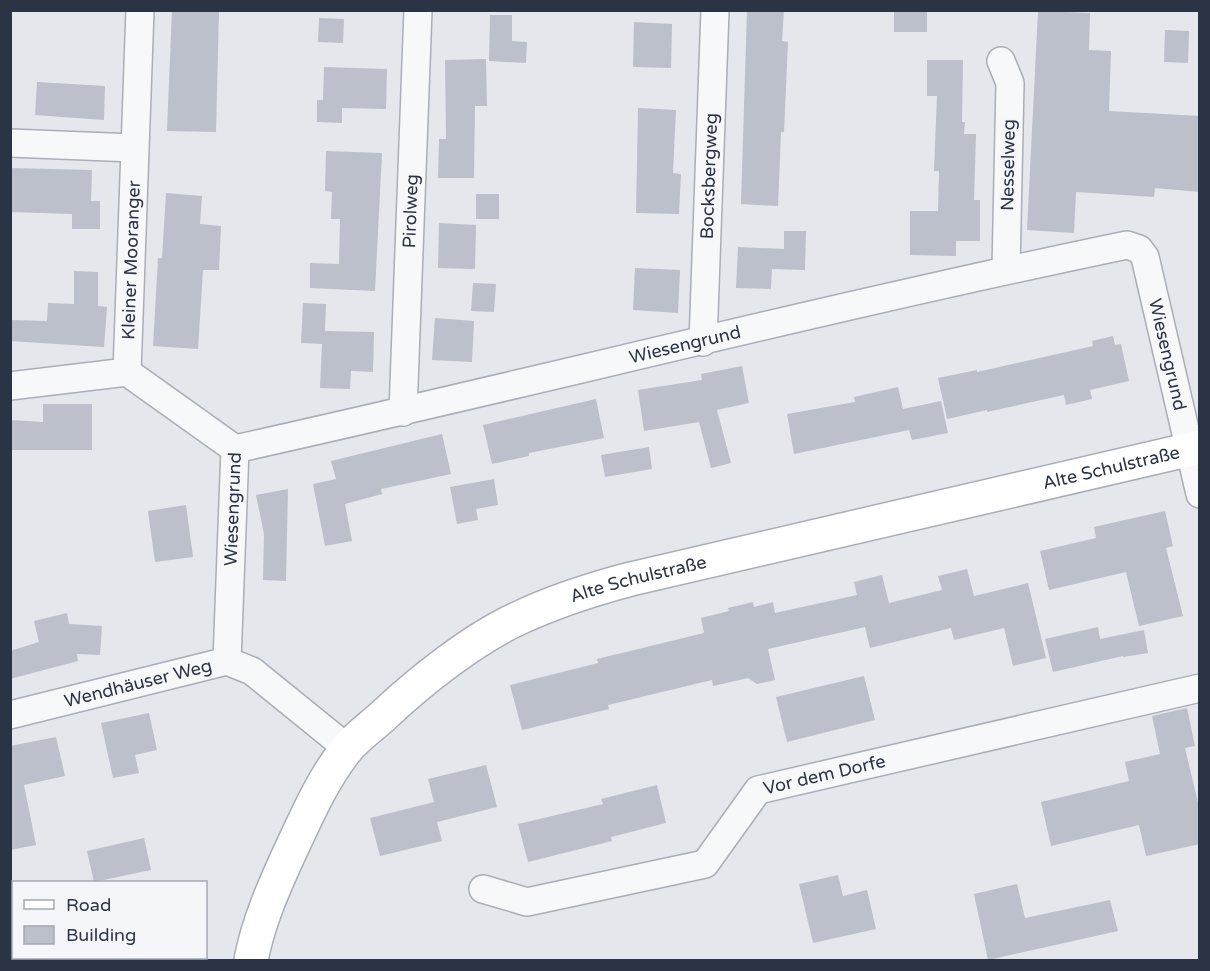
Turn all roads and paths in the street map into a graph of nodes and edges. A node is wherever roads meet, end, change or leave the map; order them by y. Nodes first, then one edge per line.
1 (140, 10) edge
2 (418, 10) edge
3 (715, 10) edge
4 (1001, 61) dead end
5 (10, 143) edge
6 (134, 148) junction
7 (1006, 270) junction
8 (703, 342) junction
9 (127, 372) junction
10 (10, 386) edge
11 (404, 411) junction
12 (1194, 448) edge
13 (235, 449) junction
14 (1200, 494) edge
15 (227, 661) junction
16 (1200, 688) edge
17 (10, 714) edge
18 (347, 748) junction
19 (483, 889) dead end
20 (251, 960) edge

1 - 6 street, Kleiner Mooranger
2 - 11 street, Pirolweg
3 - 8 street, Bocksbergweg
4 - 7 street, Nesselweg
5 - 6 street
6 - 9 street, Kleiner Mooranger
7 - 8 street, Wiesengrund
7 - 12 street, Wiesengrund
8 - 11 street, Wiesengrund
9 - 10 street
9 - 13 street
11 - 13 street, Wiesengrund
12 - 14 street
12 - 18 street, Alte Schulstraße
13 - 15 street, Wiesengrund
15 - 17 street, Wendhäuser Weg
15 - 18 street, Wendhäuser Weg
16 - 19 street, Vor dem Dorfe
18 - 20 street, Alte Schulstraße

